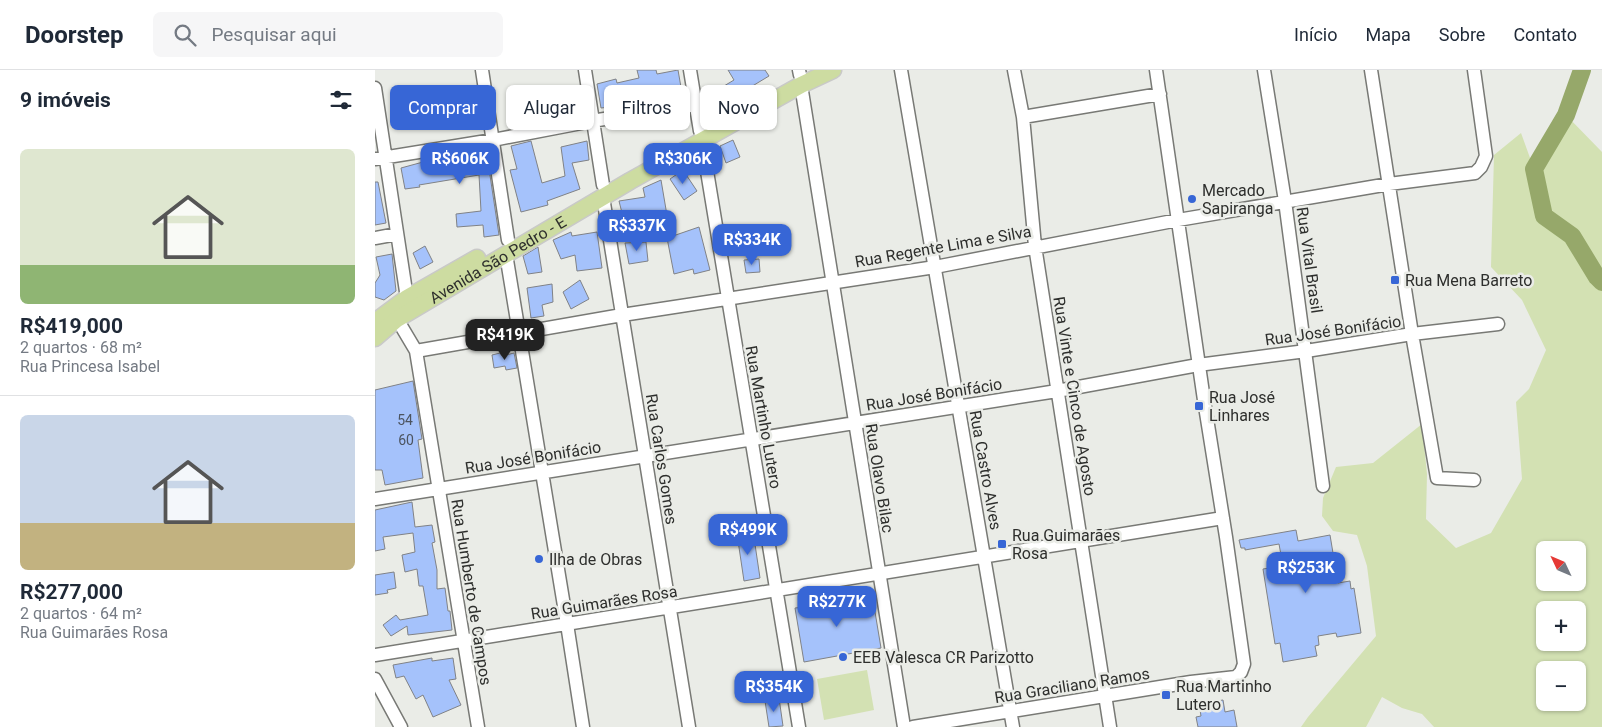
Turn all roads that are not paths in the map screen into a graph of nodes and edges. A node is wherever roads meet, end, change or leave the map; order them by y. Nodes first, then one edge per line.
1 (482, 70) edge
2 (585, 70) edge
3 (690, 70) edge
4 (833, 70) edge
5 (901, 70) edge
6 (1014, 70) edge
7 (1156, 70) edge
8 (1264, 70) edge
9 (1371, 70) edge
10 (1475, 70) edge
11 (802, 75) edge
12 (587, 85) edge
13 (375, 88) edge
14 (1160, 94) junction
15 (696, 104) junction
16 (1023, 117) junction
17 (594, 121) edge
18 (545, 130) edge
19 (593, 130) edge
20 (701, 136) junction
21 (493, 140) junction
22 (381, 164) edge
23 (1389, 184) junction
24 (603, 191) junction
25 (1285, 202) junction
26 (1178, 220) junction
27 (397, 234) junction
28 (375, 238) edge
29 (1035, 246) junction
30 (507, 247) junction
31 (935, 267) junction
32 (831, 282) junction
33 (407, 298) junction
34 (727, 299) junction
35 (622, 316) junction
36 (397, 319) junction
37 (375, 322) edge
38 (1497, 324) dead end
39 (519, 333) junction
40 (1412, 334) junction
41 (375, 338) edge
42 (416, 351) junction
43 (1306, 351) junction
44 (1198, 365) junction
45 (1057, 391) junction
46 (959, 406) junction
47 (855, 422) junction
48 (751, 439) junction
49 (645, 456) junction
50 (542, 472) junction
51 (1474, 480) dead end
52 (1323, 486) dead end
53 (438, 489) junction
54 (375, 499) edge
55 (1223, 518) junction
56 (1081, 540) junction
57 (984, 556) junction
58 (879, 573) junction
59 (776, 590) junction
60 (669, 608) junction
61 (567, 624) junction
62 (463, 641) junction
63 (375, 655) edge
64 (375, 679) edge
65 (1105, 697) junction
66 (1011, 711) junction
67 (401, 727) edge
68 (477, 727) edge
69 (583, 727) edge
70 (689, 727) edge
71 (799, 727) edge
72 (904, 727) edge
73 (913, 727) edge
74 (1013, 727) edge
75 (1110, 727) edge

1 - 21 street
2 - 12 street, Rua Carlos Gomes
3 - 15 street, Rua Martinho Lutero
4 - 11 main road, Avenida São Pedro - E
5 - 31 street, Rua Castro Alves
6 - 16 street, Rua Vinte e Cinco de Agosto
7 - 14 street
8 - 25 street, Rua Vital Brasil
9 - 23 street
10 - 23 street, Rua Regente Lima e Silva
11 - 20 main road, Avenida São Pedro - E
11 - 32 street, Rua Olavo Bilac
13 - 22 street
14 - 16 street
14 - 26 street
15 - 17 street
15 - 20 street, Rua Martinho Lutero
16 - 29 street, Rua Vinte e Cinco de Agosto
18 - 21 street
19 - 24 street, Rua Carlos Gomes
20 - 24 main road, Avenida São Pedro - E
20 - 34 street, Rua Martinho Lutero
21 - 22 street
21 - 30 street
22 - 27 street
23 - 25 street, Rua Regente Lima e Silva
23 - 40 street
24 - 30 main road, Avenida São Pedro - E
24 - 35 street, Rua Carlos Gomes
25 - 26 street, Rua Regente Lima e Silva
25 - 43 street, Rua Vital Brasil
26 - 29 street, Rua Regente Lima e Silva
26 - 44 street
27 - 28 street
27 - 33 street
29 - 31 street, Rua Regente Lima e Silva
29 - 45 street, Rua Vinte e Cinco de Agosto
30 - 33 main road, Avenida São Pedro - E
30 - 36 main road, Avenida São Pedro - E
30 - 39 street
31 - 32 street, Rua Regente Lima e Silva
31 - 46 street, Rua Castro Alves
32 - 34 street, Rua Regente Lima e Silva
32 - 47 street, Rua Olavo Bilac
33 - 37 main road, Avenida São Pedro - E
34 - 35 street, Rua Regente Lima e Silva
34 - 48 street, Rua Martinho Lutero
35 - 39 street, Rua Regente Lima e Silva
35 - 49 street, Rua Carlos Gomes
36 - 41 main road, Avenida São Pedro - E
36 - 42 street, Rua Humberto de Campos
38 - 40 street, Rua José Bonifácio
39 - 42 street, Rua Regente Lima e Silva
39 - 50 street
40 - 43 street, Rua José Bonifácio
40 - 51 street
42 - 53 street, Rua Humberto de Campos
43 - 44 street, Rua José Bonifácio
43 - 52 street, Rua Vital Brasil
44 - 45 street, Rua José Bonifácio
44 - 55 street
45 - 46 street, Rua José Bonifácio
45 - 56 street, Rua Vinte e Cinco de Agosto
46 - 47 street, Rua José Bonifácio
46 - 57 street, Rua Castro Alves
47 - 48 street, Rua José Bonifácio
47 - 58 street, Rua Olavo Bilac
48 - 49 street, Rua José Bonifácio
48 - 59 street, Rua Martinho Lutero
49 - 50 street, Rua José Bonifácio
49 - 60 street, Rua Carlos Gomes
50 - 53 street, Rua José Bonifácio
50 - 61 street
53 - 54 street, Rua José Bonifácio
53 - 62 street, Rua Humberto de Campos
55 - 56 street, Rua Guimarães Rosa
55 - 65 street, Rua Graciliano Ramos
56 - 57 street, Rua Guimarães Rosa
56 - 65 street, Rua Vinte e Cinco de Agosto
57 - 58 street, Rua Guimarães Rosa
57 - 66 street, Rua Castro Alves
58 - 59 street, Rua Guimarães Rosa
58 - 72 street, Rua Olavo Bilac
59 - 60 street, Rua Guimarães Rosa
59 - 71 street, Rua Martinho Lutero
60 - 61 street, Rua Guimarães Rosa
60 - 70 street, Rua Carlos Gomes
61 - 62 street, Rua Guimarães Rosa
61 - 69 street
62 - 63 street, Rua Guimarães Rosa
62 - 68 street, Rua Humberto de Campos
64 - 67 street
65 - 66 street, Rua Graciliano Ramos
65 - 75 street, Rua Vinte e Cinco de Agosto
66 - 73 street, Rua Graciliano Ramos
66 - 74 street, Rua Castro Alves

